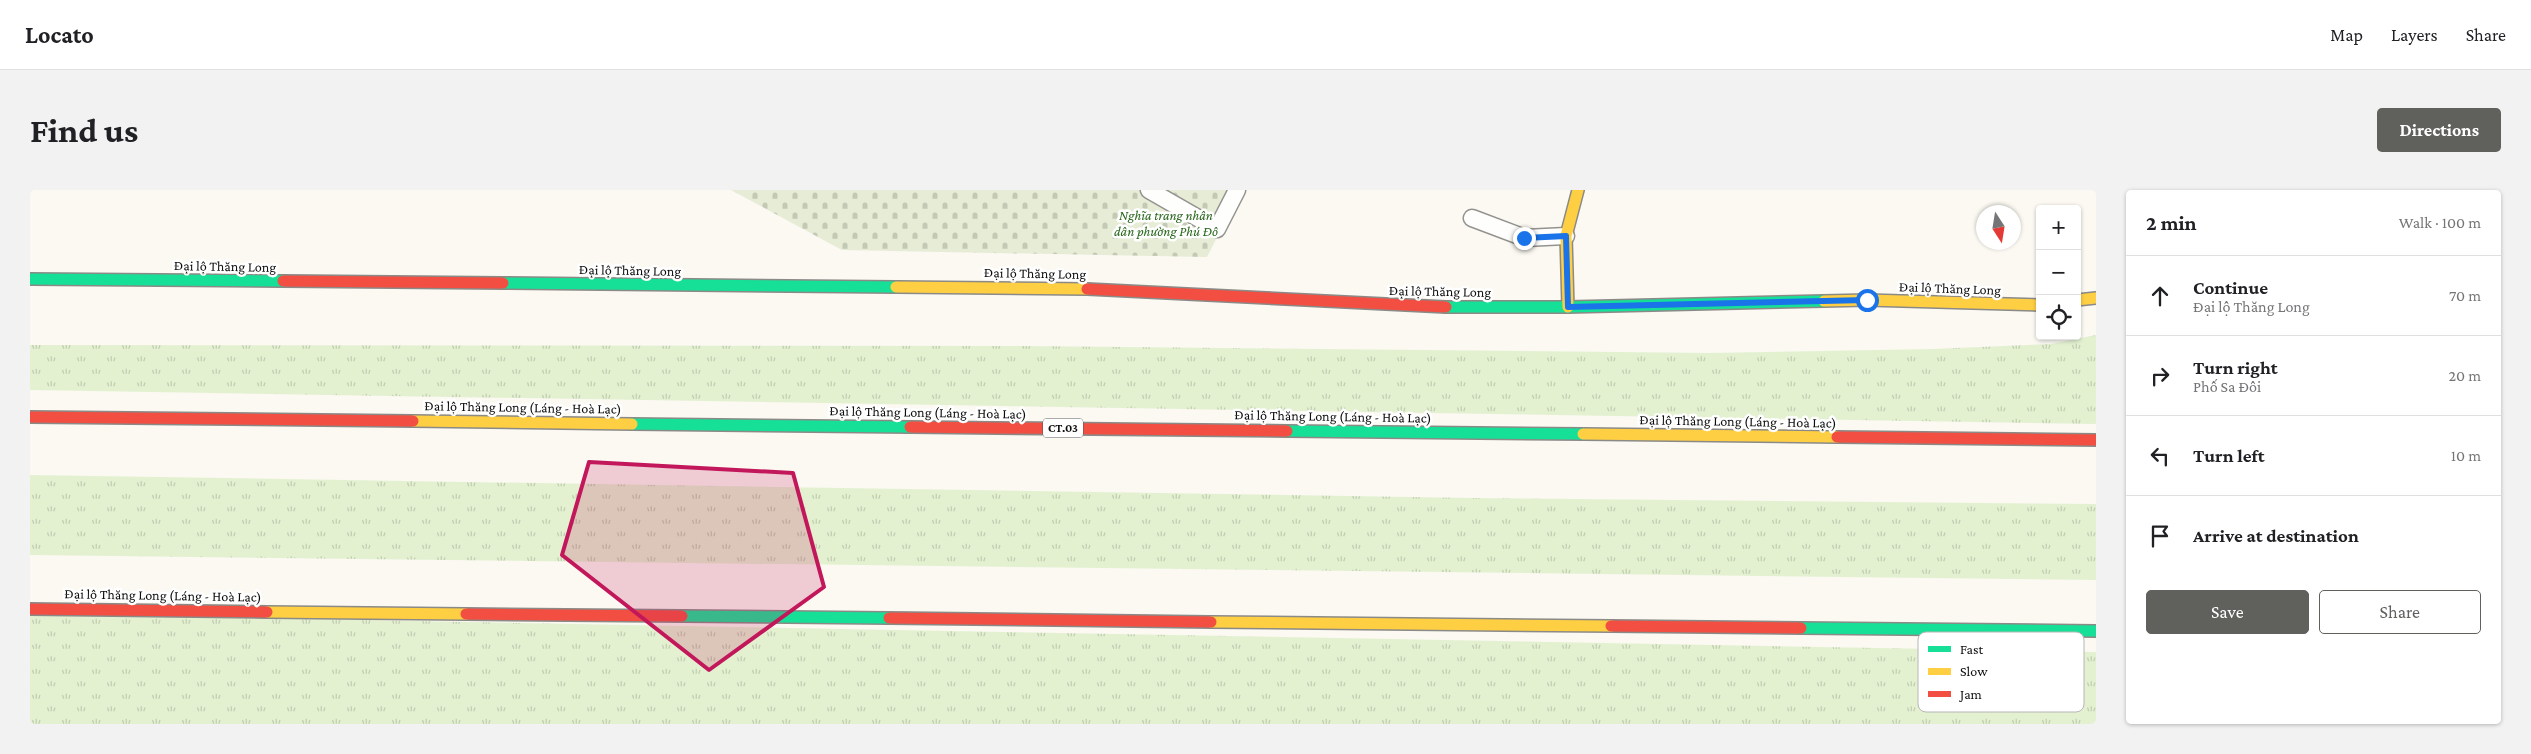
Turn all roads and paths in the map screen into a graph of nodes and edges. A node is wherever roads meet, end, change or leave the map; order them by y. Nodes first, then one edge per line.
1 (1149, 190) edge
2 (1237, 190) edge
3 (1578, 190) edge
4 (1472, 218) dead end
5 (1566, 236) junction
6 (30, 279) edge
7 (2096, 298) edge
8 (2081, 300) edge
9 (2036, 305) edge
10 (1568, 307) junction
11 (30, 417) edge
12 (2096, 440) edge
13 (30, 609) edge
14 (2096, 631) edge

1 - 2 lane
3 - 5 main road
4 - 5 lane
5 - 10 main road
6 - 10 main road, Đại lộ Thăng Long
7 - 8 main road
9 - 10 main road, Đại lộ Thăng Long
11 - 12 main road, Đại lộ Thăng Long (Láng - Hoà Lạc) / CT.03
13 - 14 main road, Đại lộ Thăng Long (Láng - Hoà Lạc)

